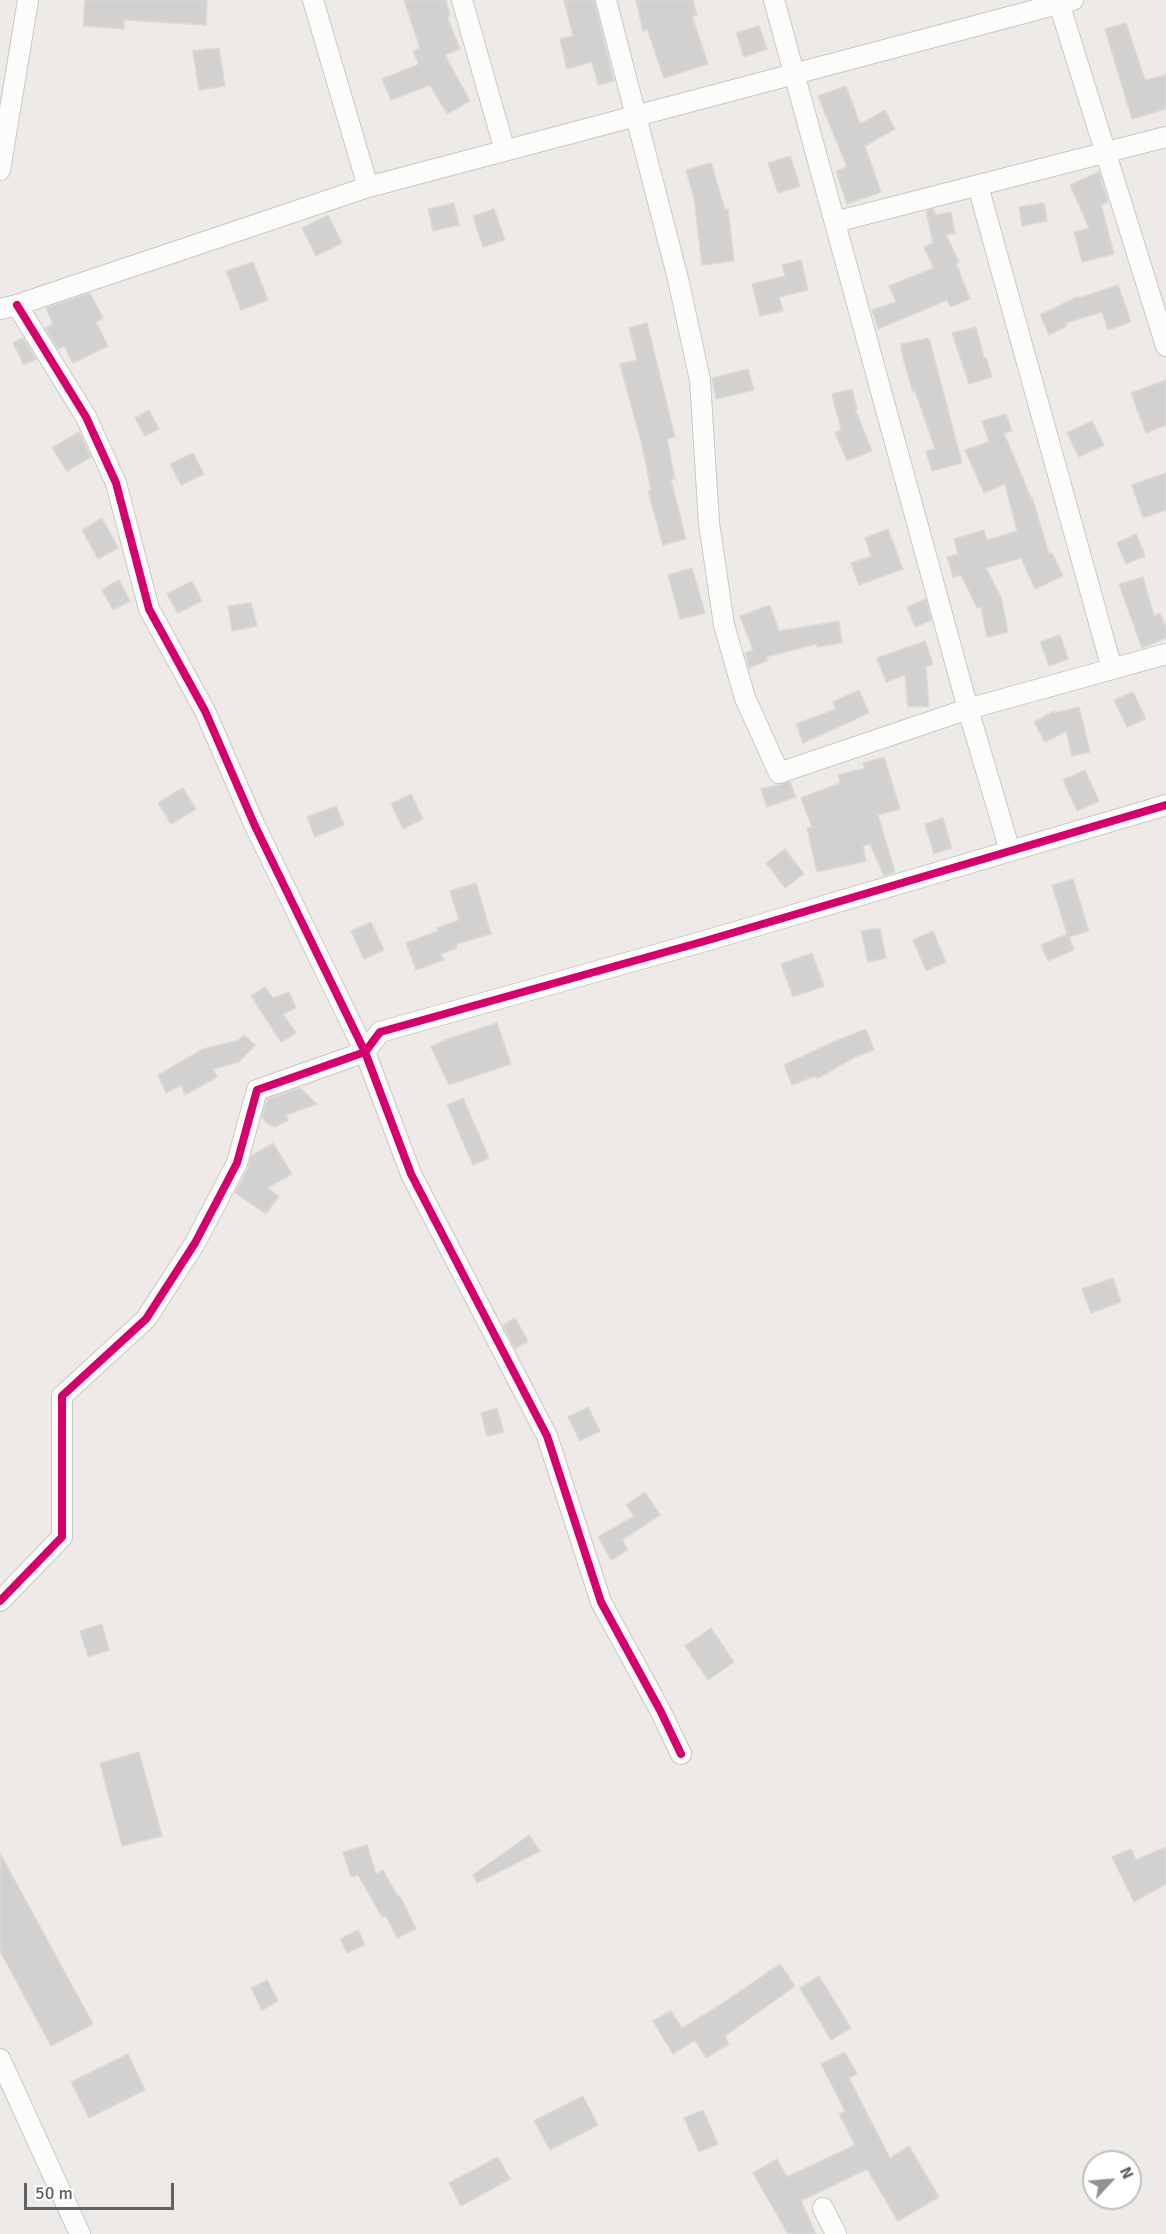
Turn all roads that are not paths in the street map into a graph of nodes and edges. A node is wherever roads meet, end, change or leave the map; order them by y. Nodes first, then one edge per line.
1 (28, 0) edge
2 (313, 0) edge
3 (462, 0) edge
4 (606, 0) edge
5 (774, 0) edge
6 (1063, 1) edge
7 (795, 74) junction
8 (636, 116) junction
9 (1166, 137) edge
10 (505, 151) junction
11 (1105, 153) junction
12 (0, 170) edge
13 (978, 186) junction
14 (368, 187) junction
15 (835, 222) junction
16 (9, 307) edge
17 (1166, 346) edge
18 (1166, 654) edge
19 (1112, 669) junction
20 (968, 709) junction
21 (1166, 805) edge
22 (1010, 850) junction
23 (365, 1052) junction
24 (0, 1601) edge
25 (681, 1754) dead end
26 (0, 2059) edge
27 (823, 2208) dead end
28 (80, 2234) edge
29 (836, 2234) edge

1 - 12 street
2 - 14 street
3 - 10 street
4 - 8 street
5 - 7 street
6 - 7 street
6 - 11 street
7 - 8 street
7 - 15 street
8 - 10 street
8 - 20 street
9 - 11 street
10 - 14 street
11 - 13 street
11 - 17 street
13 - 15 street
13 - 19 street
14 - 16 street
15 - 20 street
16 - 23 street
18 - 19 street
19 - 20 street
20 - 22 street
21 - 22 street
22 - 23 street
23 - 24 street
23 - 25 street
26 - 28 street
27 - 29 street

